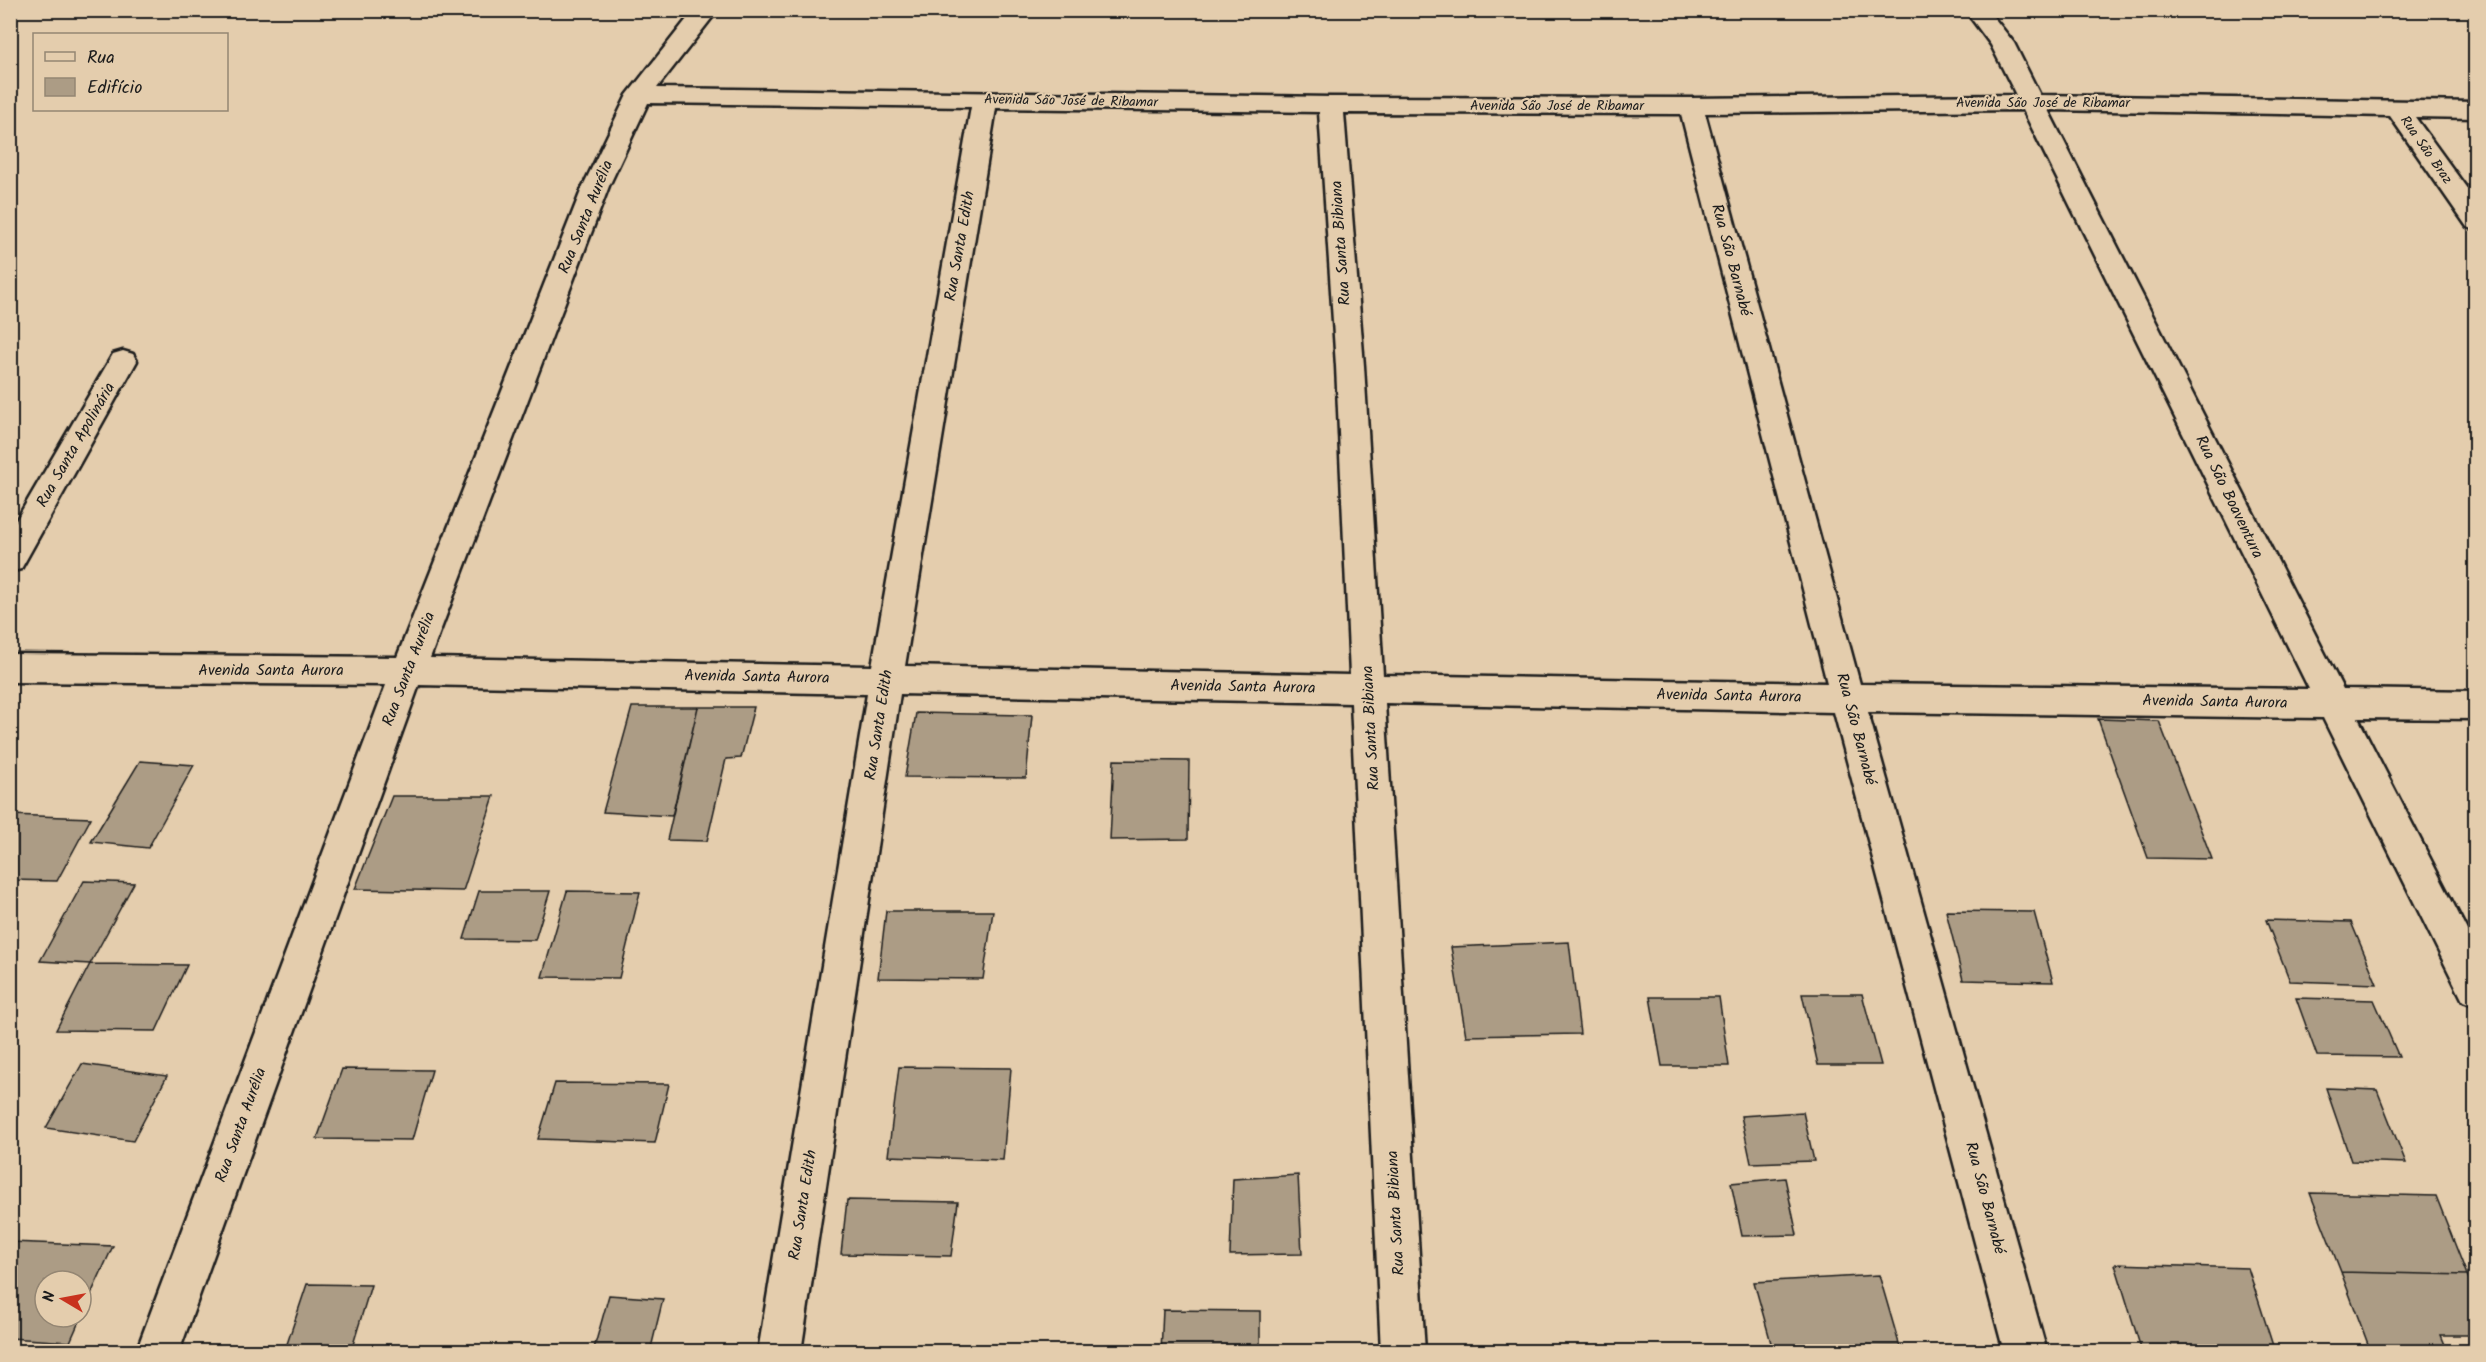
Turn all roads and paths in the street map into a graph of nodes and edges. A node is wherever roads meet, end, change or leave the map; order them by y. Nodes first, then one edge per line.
1 (706, 10) edge
2 (1976, 10) edge
3 (639, 95) junction
4 (985, 99) junction
5 (2032, 102) junction
6 (1331, 105) junction
7 (1691, 106) junction
8 (2397, 108) junction
9 (2475, 110) edge
10 (2475, 221) edge
11 (123, 361) dead end
12 (10, 560) edge
13 (10, 668) edge
14 (408, 671) junction
15 (886, 679) junction
16 (1369, 689) junction
17 (1847, 698) junction
18 (2331, 703) junction
19 (2475, 705) edge
20 (2475, 988) edge
21 (158, 1352) edge
22 (779, 1352) edge
23 (1403, 1352) edge
24 (2026, 1352) edge

1 - 3 street, Rua Santa Aurélia
2 - 5 street, Rua São Boaventura
3 - 4 street, Avenida São José de Ribamar
3 - 14 street, Rua Santa Aurélia
4 - 6 street, Avenida São José de Ribamar
4 - 15 street, Rua Santa Edith
5 - 7 street, Avenida São José de Ribamar
5 - 8 street, Avenida São José de Ribamar
5 - 18 street, Rua São Boaventura
6 - 7 street, Avenida São José de Ribamar
6 - 16 street, Rua Santa Bibiana
7 - 17 street, Rua São Barnabé
8 - 9 street, Avenida São José de Ribamar
8 - 10 street, Rua São Braz
11 - 12 street, Rua Santa Apolinária
13 - 14 street, Avenida Santa Aurora
14 - 15 street, Avenida Santa Aurora
14 - 21 street, Rua Santa Aurélia
15 - 16 street, Avenida Santa Aurora
15 - 22 street, Rua Santa Edith
16 - 17 street, Avenida Santa Aurora
16 - 23 street, Rua Santa Bibiana
17 - 18 street, Avenida Santa Aurora
17 - 24 street, Rua São Barnabé
18 - 19 street, Avenida Santa Aurora
18 - 20 street, Rua São Boaventura

